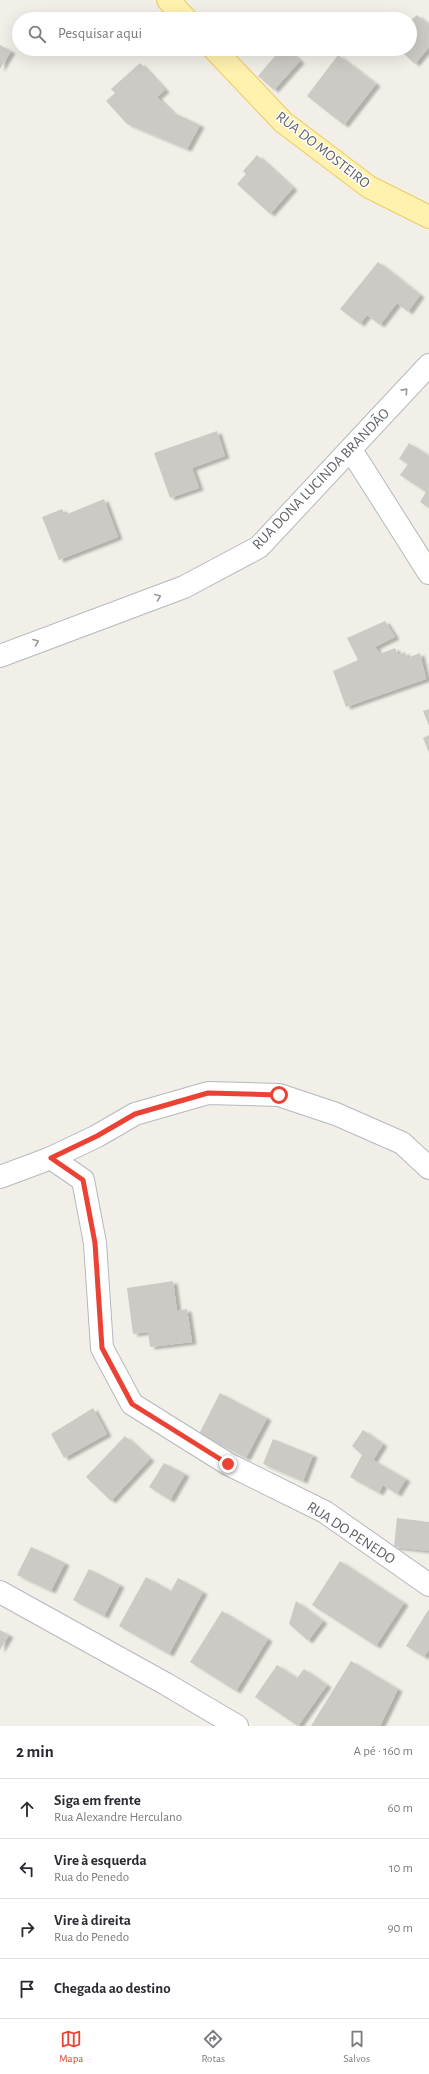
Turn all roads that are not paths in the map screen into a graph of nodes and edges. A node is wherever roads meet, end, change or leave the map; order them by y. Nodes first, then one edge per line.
1 (168, 0) edge
2 (179, 12) edge
3 (221, 56) edge
4 (429, 217) edge
5 (429, 365) edge
6 (351, 450) junction
7 (429, 573) edge
8 (0, 656) edge
9 (51, 1158) junction
10 (429, 1168) edge
11 (0, 1177) edge
12 (429, 1585) edge
13 (0, 1592) edge
14 (237, 1726) edge

1 - 2 main road
3 - 4 main road, RUA DO MOSTEIRO
6 -> 5 street, RUA DONA LUCINDA BRANDÃO
6 - 7 street
8 -> 6 street, RUA DONA LUCINDA BRANDÃO
9 - 10 street
9 - 11 street
9 - 12 street, RUA DO PENEDO
13 - 14 street

